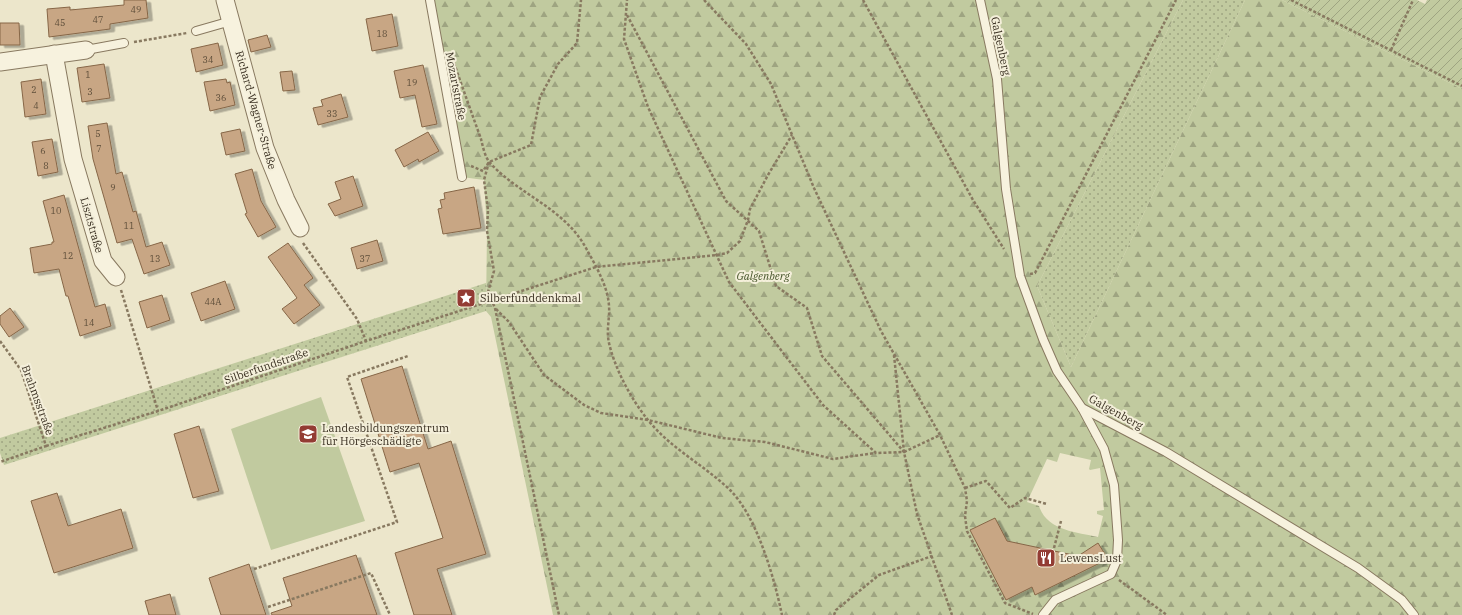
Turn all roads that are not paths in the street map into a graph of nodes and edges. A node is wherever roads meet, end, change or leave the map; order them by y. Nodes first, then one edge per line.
1 (225, 0) edge
2 (430, 0) edge
3 (980, 0) edge
4 (231, 21) junction
5 (196, 31) road end
6 (124, 43) road end
7 (86, 50) joint
8 (54, 54) junction
9 (0, 62) edge
10 (462, 176) road end
11 (300, 228) road end
12 (116, 276) road end
13 (1082, 408) junction
14 (1043, 615) edge
15 (1414, 615) edge

1 - 4 street, Richard-Wagner-Straße
2 - 10 lane, Mozartstraße
3 - 13 lane, Galgenberg
4 - 5 lane
4 - 11 street, Richard-Wagner-Straße
6 - 7 lane
7 - 8 street
8 - 9 street
8 - 12 street, Lisztstraße
13 - 14 lane
13 - 15 lane, Galgenberg

